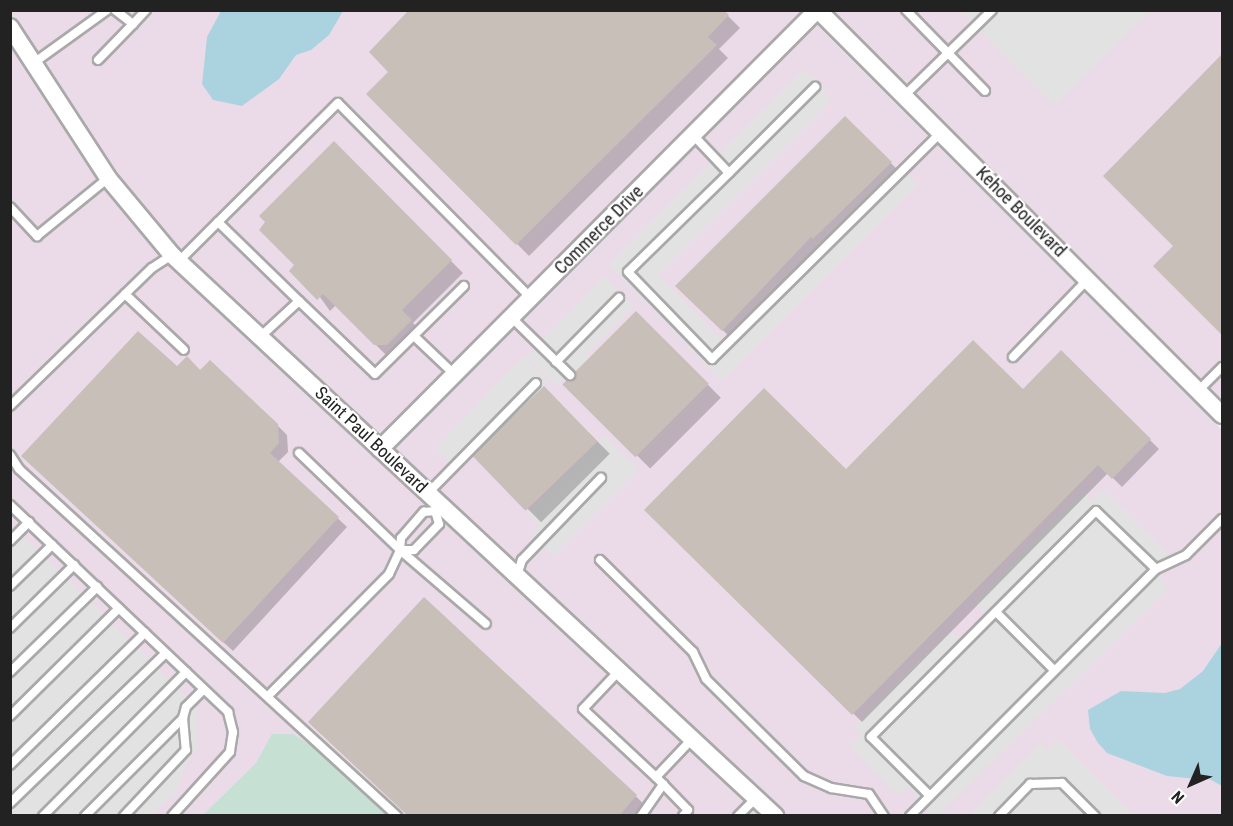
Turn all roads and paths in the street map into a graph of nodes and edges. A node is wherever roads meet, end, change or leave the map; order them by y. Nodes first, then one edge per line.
1 (107, 10) edge
2 (115, 10) edge
3 (146, 10) edge
4 (818, 10) edge
5 (906, 10) edge
6 (992, 10) edge
7 (133, 24) junction
8 (10, 27) edge
9 (949, 52) junction
10 (98, 60) dead end
11 (35, 62) junction
12 (815, 87) dead end
13 (985, 91) dead end
14 (904, 96) junction
15 (941, 132) junction
16 (693, 135) junction
17 (729, 172) junction
18 (108, 178) junction
19 (10, 207) edge
20 (218, 222) junction
21 (176, 258) junction
22 (1087, 280) junction
23 (464, 286) dead end
24 (125, 294) junction
25 (531, 298) junction
26 (619, 298) dead end
27 (299, 301) junction
28 (511, 317) junction
29 (414, 336) junction
30 (260, 338) junction
31 (184, 350) dead end
32 (1013, 357) dead end
33 (556, 362) junction
34 (1222, 366) edge
35 (454, 374) junction
36 (570, 375) dead end
37 (536, 383) dead end
38 (1198, 390) junction
39 (10, 406) edge
40 (1222, 415) edge
41 (380, 448) junction
42 (299, 453) dead end
43 (10, 455) edge
44 (601, 478) dead end
45 (434, 503) junction
46 (10, 505) edge
47 (1222, 519) edge
48 (29, 522) junction
49 (10, 541) edge
50 (52, 545) junction
51 (400, 550) junction
52 (600, 560) dead end
53 (74, 565) junction
54 (1156, 570) junction
55 (517, 576) junction
56 (10, 586) edge
57 (97, 587) junction
58 (119, 608) junction
59 (996, 612) junction
60 (486, 624) dead end
61 (10, 628) edge
62 (145, 633) junction
63 (166, 652) junction
64 (1054, 670) junction
65 (619, 671) junction
66 (10, 672) edge
67 (186, 672) junction
68 (204, 689) junction
69 (269, 695) junction
70 (10, 716) edge
71 (183, 718) junction
72 (692, 739) junction
73 (10, 765) edge
74 (656, 777) junction
75 (663, 784) junction
76 (930, 796) junction
77 (756, 798) junction
78 (10, 803) edge
79 (43, 816) edge
80 (85, 816) edge
81 (124, 816) edge
82 (172, 816) edge
83 (397, 816) edge
84 (641, 816) edge
85 (683, 816) edge
86 (738, 816) edge
87 (775, 816) edge
88 (884, 816) edge
89 (910, 816) edge
90 (999, 816) edge
91 (1095, 816) edge

1 - 11 lane
2 - 7 lane
3 - 7 lane
4 - 14 street, Kehoe Boulevard
4 - 16 street, Commerce Drive
5 - 9 lane
6 - 9 lane
7 - 10 lane
8 - 11 street, Saint Paul Boulevard
9 - 13 lane
9 - 14 lane
11 - 18 street, Saint Paul Boulevard
12 - 17 lane
14 - 15 street, Kehoe Boulevard
15 - 17 lane
15 - 22 street, Kehoe Boulevard
16 - 17 lane
16 - 25 street, Commerce Drive
18 - 19 lane
18 - 21 street, Saint Paul Boulevard
20 - 21 lane
20 - 25 lane
20 - 27 lane
21 - 24 lane
21 - 30 street, Saint Paul Boulevard
22 - 32 lane
22 - 38 street, Kehoe Boulevard
23 - 29 lane
24 - 31 lane
24 - 39 lane
25 - 28 street, Commerce Drive
26 - 33 lane
27 - 29 lane
27 - 30 lane
28 - 33 lane
28 - 35 street, Commerce Drive
29 - 35 lane
30 - 41 street, Saint Paul Boulevard
33 - 36 lane
34 - 38 lane
35 - 41 street, Commerce Drive
37 - 45 lane
38 - 40 street, Kehoe Boulevard
41 - 45 street, Saint Paul Boulevard
42 - 51 lane
43 - 69 lane
44 - 55 lane
45 - 51 lane
45 - 51 lane
45 - 55 street, Saint Paul Boulevard
46 - 48 lane
47 - 54 lane
48 - 49 lane
48 - 50 lane
50 - 53 lane
50 - 56 lane
51 - 60 lane
51 - 69 lane
52 - 88 lane
53 - 57 lane
53 - 61 lane
54 - 59 lane
54 - 64 lane
55 - 65 street, Saint Paul Boulevard
57 - 58 lane
57 - 66 lane
58 - 62 lane
58 - 70 lane
59 - 64 lane
59 - 76 lane
62 - 63 lane
62 - 73 lane
63 - 67 lane
63 - 78 lane
64 - 76 lane
65 - 72 street, Saint Paul Boulevard
65 - 74 lane
67 - 68 lane
67 - 79 lane
68 - 71 lane
68 - 82 lane
69 - 83 lane
71 - 80 lane
71 - 81 lane
72 - 74 lane
72 - 77 street, Saint Paul Boulevard
74 - 75 lane
75 - 84 lane
75 - 85 lane
76 - 89 lane
77 - 86 lane
77 - 87 street, Saint Paul Boulevard
90 - 91 lane

